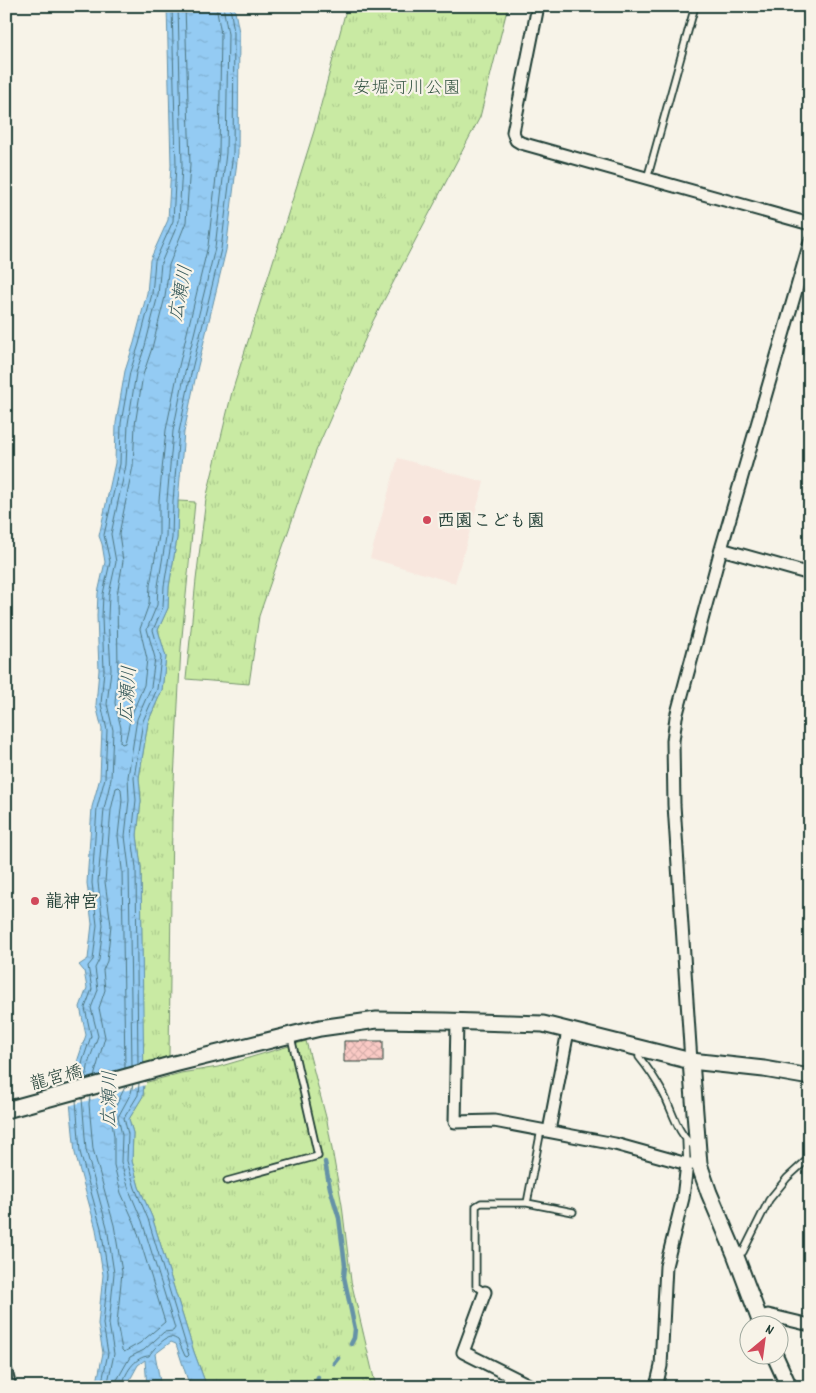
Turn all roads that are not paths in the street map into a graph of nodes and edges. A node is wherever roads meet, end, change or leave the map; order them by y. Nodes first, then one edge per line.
1 (538, 6) edge
2 (695, 6) edge
3 (647, 179) junction
4 (810, 224) edge
5 (810, 242) edge
6 (722, 549) junction
7 (810, 574) edge
8 (457, 1021) junction
9 (568, 1030) junction
10 (290, 1035) junction
11 (640, 1048) junction
12 (691, 1061) junction
13 (810, 1077) edge
14 (6, 1110) edge
15 (545, 1131) junction
16 (691, 1143) junction
17 (810, 1157) edge
18 (693, 1164) junction
19 (227, 1181) dead end
20 (527, 1202) junction
21 (573, 1212) dead end
22 (735, 1254) junction
23 (485, 1292) joint
24 (759, 1316) edge
25 (788, 1321) edge
26 (810, 1326) edge
27 (780, 1366) edge
28 (6, 1370) edge
29 (8, 1385) edge
30 (534, 1387) edge
31 (656, 1387) edge
32 (789, 1387) edge

1 - 3 street
2 - 3 lane
3 - 4 street
5 - 6 street
6 - 7 street
6 - 12 street
8 - 9 street, 龍宮橋
8 - 10 street, 龍宮橋
8 - 15 street
9 - 11 street, 龍宮橋
9 - 15 street
10 - 14 street, 龍宮橋
10 - 19 lane
11 - 12 street, 龍宮橋
11 - 16 lane
12 - 13 street, 龍宮橋
12 - 16 street
15 - 18 street
15 - 20 lane
16 - 18 street
17 - 22 lane
18 - 22 street
18 - 31 street
20 - 21 lane
20 - 23 lane
22 - 24 street
23 - 30 street
25 - 26 street
27 - 32 street
28 - 29 street

